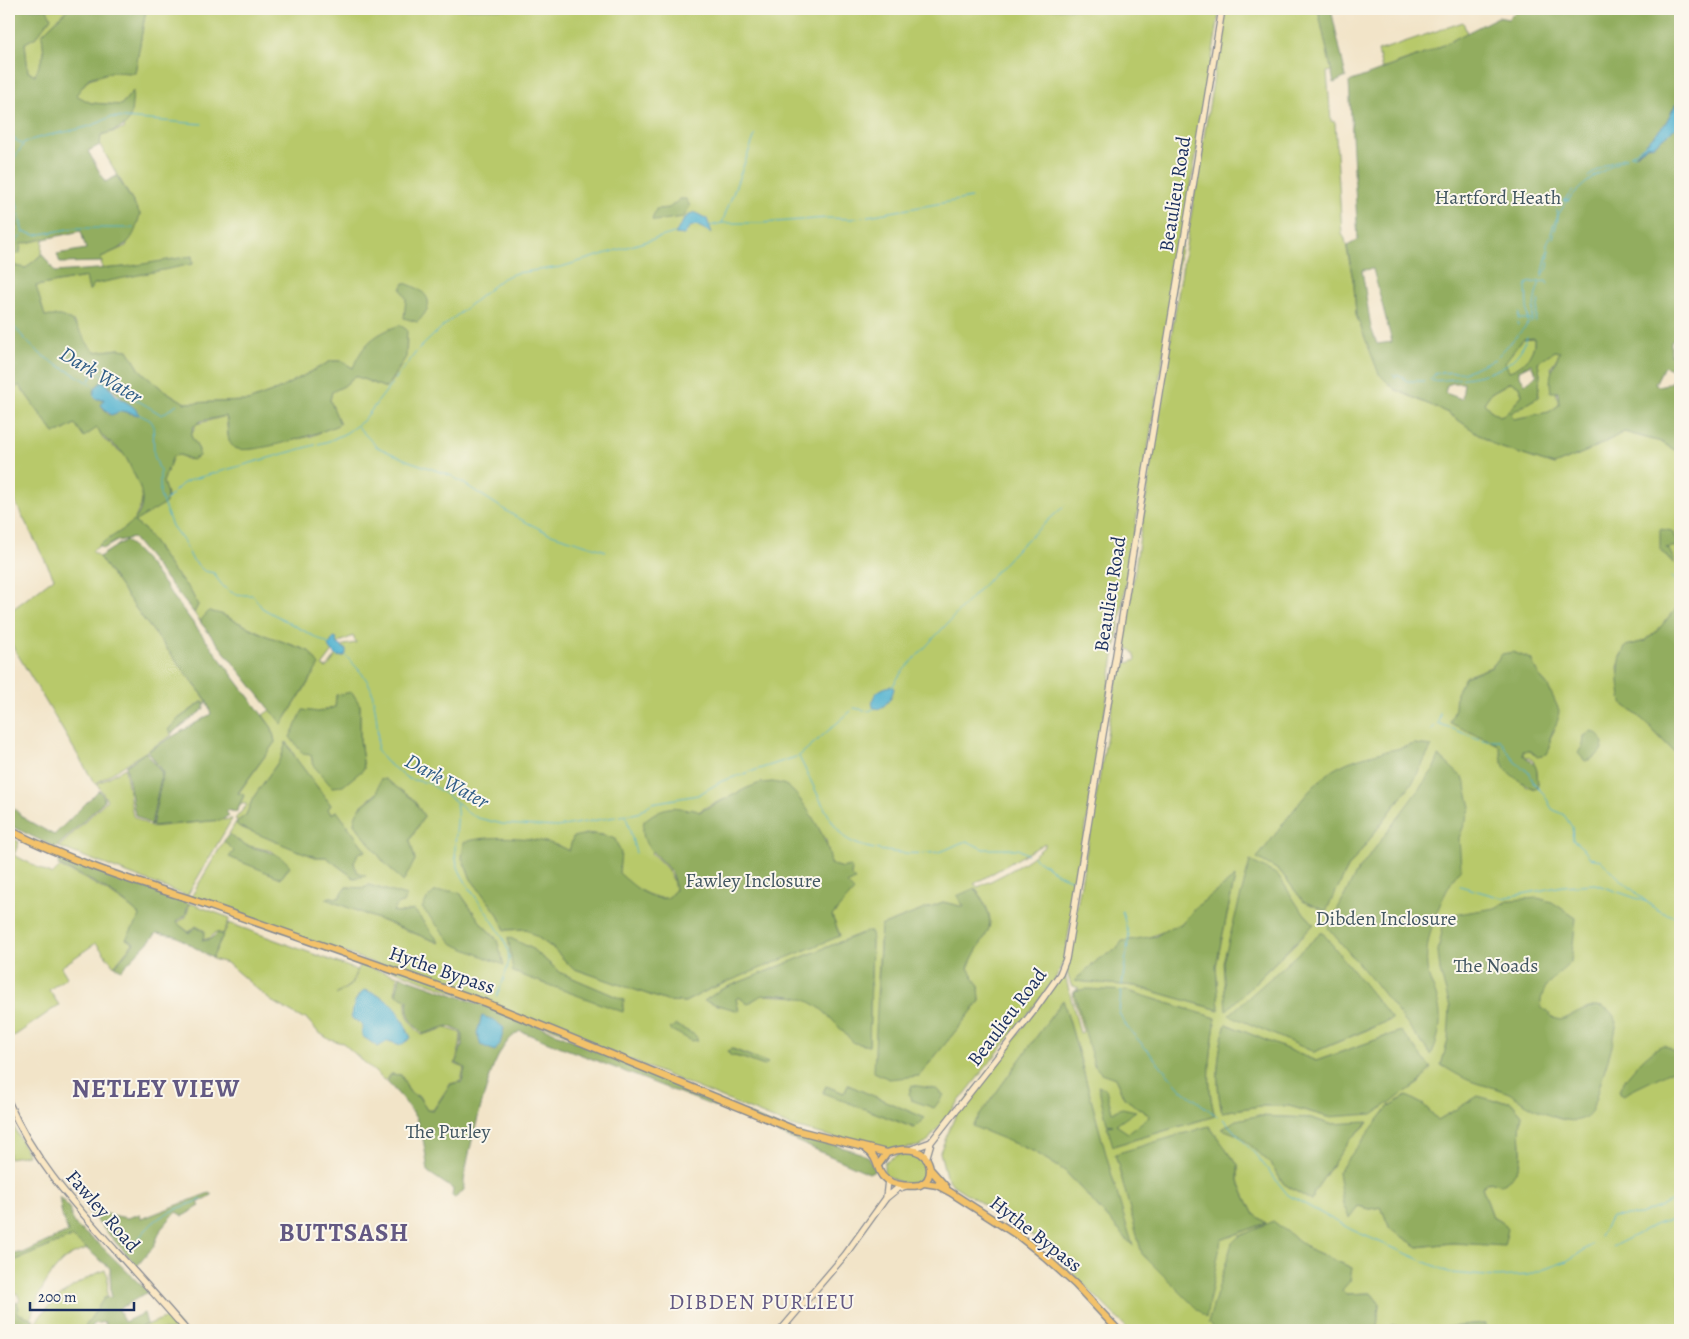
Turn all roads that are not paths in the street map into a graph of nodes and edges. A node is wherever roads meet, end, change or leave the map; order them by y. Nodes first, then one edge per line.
1 (1222, 9) edge
2 (9, 830) edge
3 (9, 1103) edge
4 (931, 1142) junction
5 (862, 1146) junction
6 (911, 1150) junction
7 (888, 1153) junction
8 (926, 1159) junction
9 (879, 1164) junction
10 (930, 1169) junction
11 (888, 1180) junction
12 (924, 1183) junction
13 (906, 1186) junction
14 (950, 1192) junction
15 (886, 1198) junction
16 (186, 1330) edge
17 (781, 1330) edge
18 (1118, 1330) edge

1 - 4 main road, Beaulieu Road
2 - 5 main road, Hythe Bypass
3 - 16 main road, Fawley Road
4 - 6 main road
4 - 8 main road, Beaulieu Road
5 - 7 main road, Hythe Bypass
5 - 9 main road
6 - 7 main road
6 - 8 main road
7 - 9 main road
8 - 10 main road
9 - 11 main road
10 - 12 main road
10 - 14 main road, Hythe Bypass
11 - 13 main road
11 - 15 main road
12 - 13 main road
12 - 14 main road, Hythe Bypass
13 - 15 main road
14 - 18 main road, Hythe Bypass
15 - 17 main road

